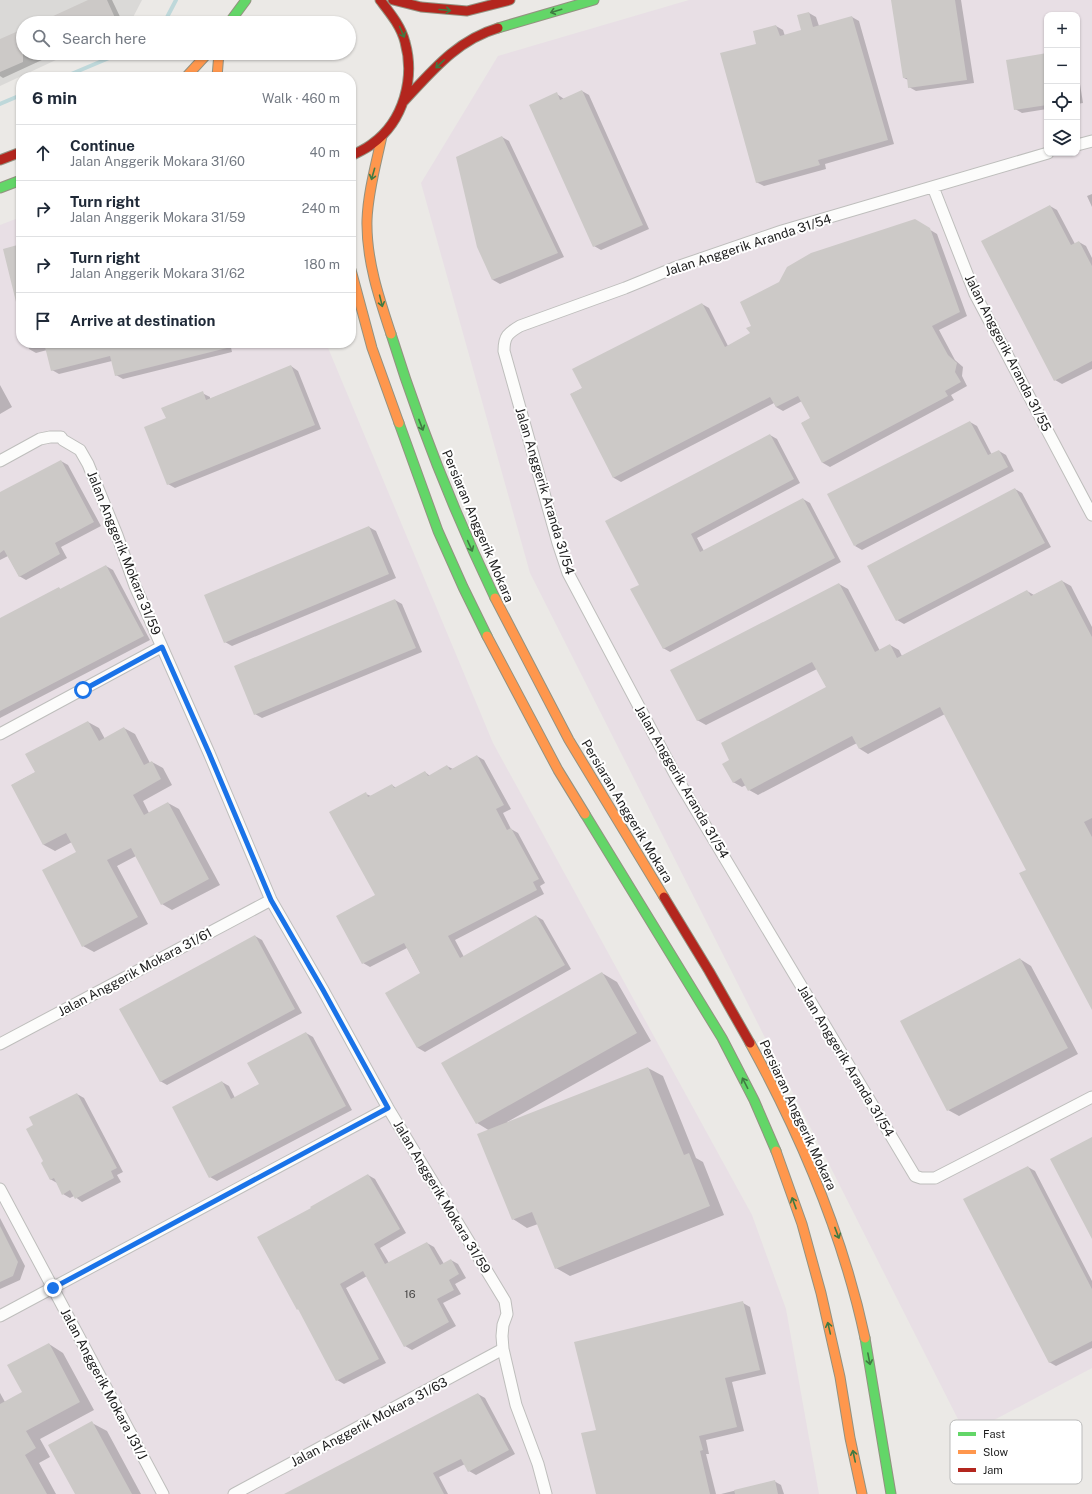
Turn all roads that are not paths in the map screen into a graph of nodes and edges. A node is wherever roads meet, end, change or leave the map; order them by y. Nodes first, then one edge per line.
1 (246, 0) edge
2 (380, 0) edge
3 (393, 0) edge
4 (510, 0) edge
5 (594, 0) edge
6 (233, 16) edge
7 (202, 60) edge
8 (218, 60) edge
9 (191, 72) edge
10 (217, 72) edge
11 (404, 101) junction
12 (382, 136) junction
13 (1092, 141) edge
14 (1080, 144) edge
15 (16, 154) edge
16 (356, 154) edge
17 (1044, 154) edge
18 (0, 160) edge
19 (16, 182) edge
20 (934, 187) junction
21 (0, 188) edge
22 (356, 289) edge
23 (0, 461) edge
24 (1092, 516) edge
25 (162, 647) junction
26 (0, 734) edge
27 (271, 900) junction
28 (0, 1044) edge
29 (1092, 1096) edge
30 (388, 1108) junction
31 (0, 1189) edge
32 (53, 1288) junction
33 (0, 1316) edge
34 (503, 1349) junction
35 (163, 1494) edge
36 (234, 1494) edge
37 (546, 1494) edge
38 (862, 1494) edge
39 (891, 1494) edge

1 - 6 main road
2 -> 11 main road
3 -> 4 main road
5 -> 11 main road
7 - 9 main road
8 - 10 main road
11 - 12 main road
12 - 16 main road
12 -> 39 main road, Persiaran Anggerik Mokara
13 - 14 street
15 - 18 main road
17 - 20 street, Jalan Anggerik Aranda 31/54
19 - 21 main road
20 - 24 street, Jalan Anggerik Aranda 31/55
20 - 29 street, Jalan Anggerik Aranda 31/54
38 -> 22 main road
23 - 25 street, Jalan Anggerik Mokara 31/59
25 - 26 street
25 - 27 street, Jalan Anggerik Mokara 31/59
27 - 28 street, Jalan Anggerik Mokara 31/61
27 - 30 street, Jalan Anggerik Mokara 31/59
30 - 32 street
30 - 34 street, Jalan Anggerik Mokara 31/59
31 - 32 street, Jalan Anggerik Mokara J31/J
32 - 33 street
32 - 35 street, Jalan Anggerik Mokara J31/J
34 - 36 street, Jalan Anggerik Mokara 31/63
34 - 37 street, Jalan Anggerik Mokara 31/59

